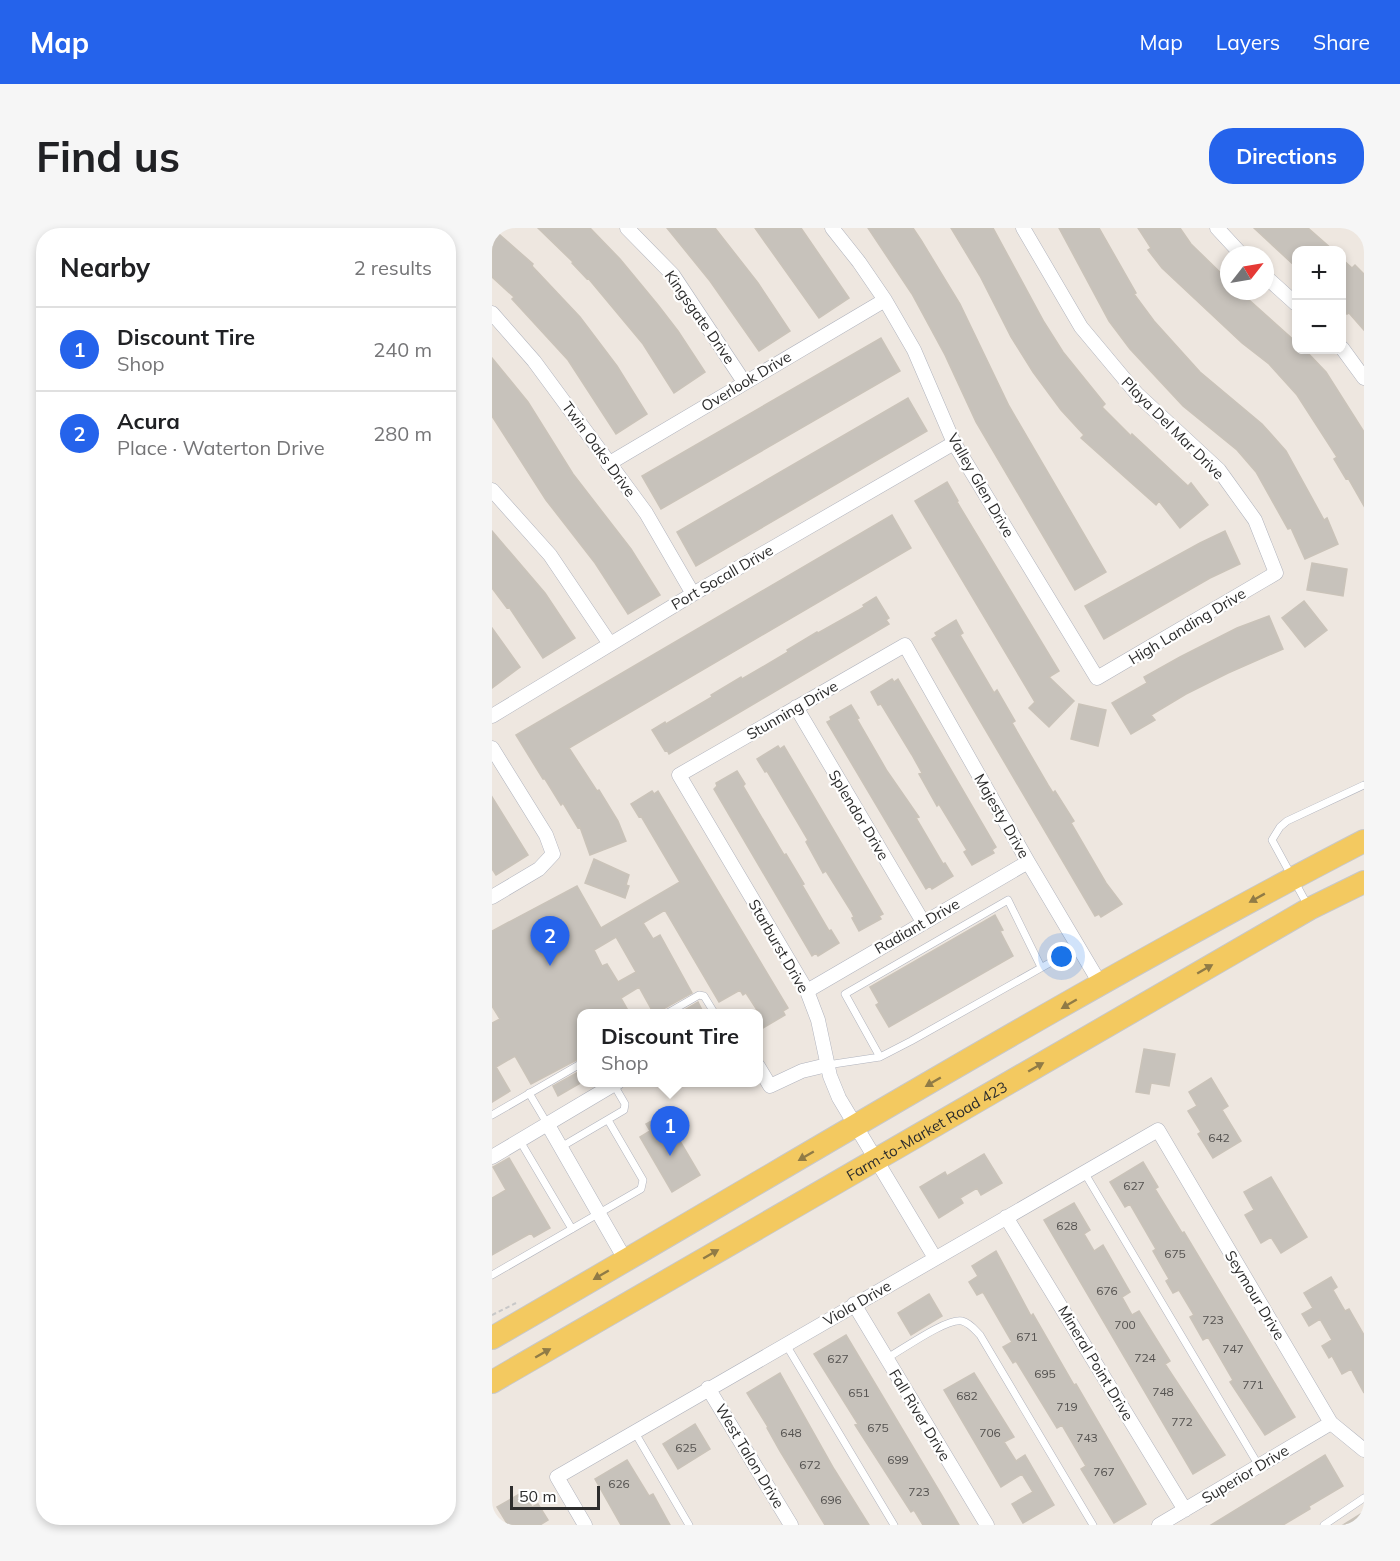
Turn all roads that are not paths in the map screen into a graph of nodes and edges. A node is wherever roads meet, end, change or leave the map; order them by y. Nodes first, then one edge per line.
1 (627, 228) edge
2 (832, 228) edge
3 (1023, 228) edge
4 (1217, 228) edge
5 (1234, 246) edge
6 (1274, 284) edge
7 (885, 300) junction
8 (1292, 300) edge
9 (492, 313) edge
10 (1346, 354) edge
11 (1364, 378) edge
12 (744, 382) junction
13 (954, 443) junction
14 (608, 464) junction
15 (492, 490) edge
16 (1276, 573) joint
17 (693, 594) junction
18 (610, 644) junction
19 (905, 645) joint
20 (1097, 678) joint
21 (796, 707) junction
22 (492, 716) edge
23 (492, 748) edge
24 (679, 774) joint
25 (1364, 785) edge
26 (1364, 841) edge
27 (1028, 862) junction
28 (1293, 878) junction
29 (1364, 882) edge
30 (492, 897) edge
31 (1309, 909) junction
32 (923, 922) junction
33 (1077, 947) junction
34 (1041, 967) junction
35 (1101, 985) junction
36 (807, 991) junction
37 (675, 1009) edge
38 (712, 1009) edge
39 (880, 1057) junction
40 (828, 1065) junction
41 (577, 1066) edge
42 (763, 1073) edge
43 (611, 1087) edge
44 (617, 1087) edge
45 (529, 1093) junction
46 (492, 1115) edge
47 (608, 1120) junction
48 (548, 1125) junction
49 (856, 1126) junction
50 (1158, 1130) joint
51 (520, 1141) junction
52 (561, 1147) junction
53 (492, 1157) edge
54 (876, 1159) junction
55 (1084, 1172) junction
56 (599, 1214) junction
57 (1006, 1217) junction
58 (572, 1229) junction
59 (935, 1258) junction
60 (626, 1261) junction
61 (492, 1275) edge
62 (854, 1304) junction
63 (492, 1338) edge
64 (785, 1343) junction
65 (887, 1358) junction
66 (492, 1382) edge
67 (708, 1388) junction
68 (1332, 1423) junction
69 (634, 1431) junction
70 (1364, 1450) edge
71 (1259, 1466) junction
72 (1364, 1498) edge
73 (1185, 1510) junction
74 (585, 1525) edge
75 (689, 1525) edge
76 (791, 1525) edge
77 (894, 1525) edge
78 (987, 1525) edge
79 (1093, 1525) edge
80 (1159, 1525) edge
81 (1324, 1525) edge

1 - 12 street, Kingsgate Drive
2 - 7 street, Valley Glen Drive
3 - 16 street, Playa Del Mar Drive
4 - 5 street
6 - 8 street
7 - 12 street, Overlook Drive
7 - 13 street, Valley Glen Drive
9 - 14 street, Twin Oaks Drive
10 - 11 street
12 - 14 street, Overlook Drive
13 - 17 street, Port Socall Drive
13 - 20 street, Valley Glen Drive
14 - 17 street, Twin Oaks Drive
15 - 18 street
16 - 20 street, High Landing Drive
17 - 18 street, Port Socall Drive
18 - 22 street, Port Socall Drive
19 - 21 street, Stunning Drive
19 - 27 street, Majesty Drive
21 - 24 street, Stunning Drive
21 - 32 street, Splendor Drive
23 - 30 street
24 - 36 street, Starburst Drive
25 - 28 lane
26 - 28 main road
27 - 32 street, Radiant Drive
27 - 33 street, Majesty Drive
28 - 31 lane
28 -> 35 main road
29 - 31 main road, Farm-to-Market Road 423
54 -> 31 main road, Farm-to-Market Road 423
32 - 36 street, Radiant Drive
33 - 34 lane
33 - 35 street, Majesty Drive
34 - 39 lane
34 - 39 lane
35 -> 49 main road
36 - 40 street, Starburst Drive
37 - 38 lane
39 - 40 lane
40 - 42 street
40 - 49 street, Starburst Drive
41 - 45 lane
43 - 48 street
44 - 47 lane
45 - 46 lane
45 - 48 lane
47 - 52 lane
47 - 56 lane
48 - 51 street
48 - 52 street
49 - 54 street, Starburst Drive
49 -> 60 main road
50 - 55 street, Viola Drive
50 - 68 street, Seymour Drive
51 - 53 street
51 - 58 lane
52 - 56 street
54 - 59 street, Starburst Drive
66 -> 54 main road, Farm-to-Market Road 423
55 - 57 street, Viola Drive
55 - 71 lane
56 - 58 lane
56 - 60 street
57 - 59 street, Viola Drive
57 - 73 street, Mineral Point Drive
58 - 61 lane
59 - 62 street, Viola Drive
60 -> 63 main road
62 - 64 street, Viola Drive
62 - 65 street, Fall River Drive
64 - 67 street, Viola Drive
64 - 77 lane
65 - 78 street, Fall River Drive
65 - 79 lane
67 - 69 street, Viola Drive
67 - 76 street, West Talon Drive
68 - 70 street, Seymour Drive
68 - 71 street, Superior Drive
69 - 74 street, Viola Drive
69 - 75 lane
71 - 73 street, Superior Drive
72 - 81 lane
73 - 80 street, Superior Drive

